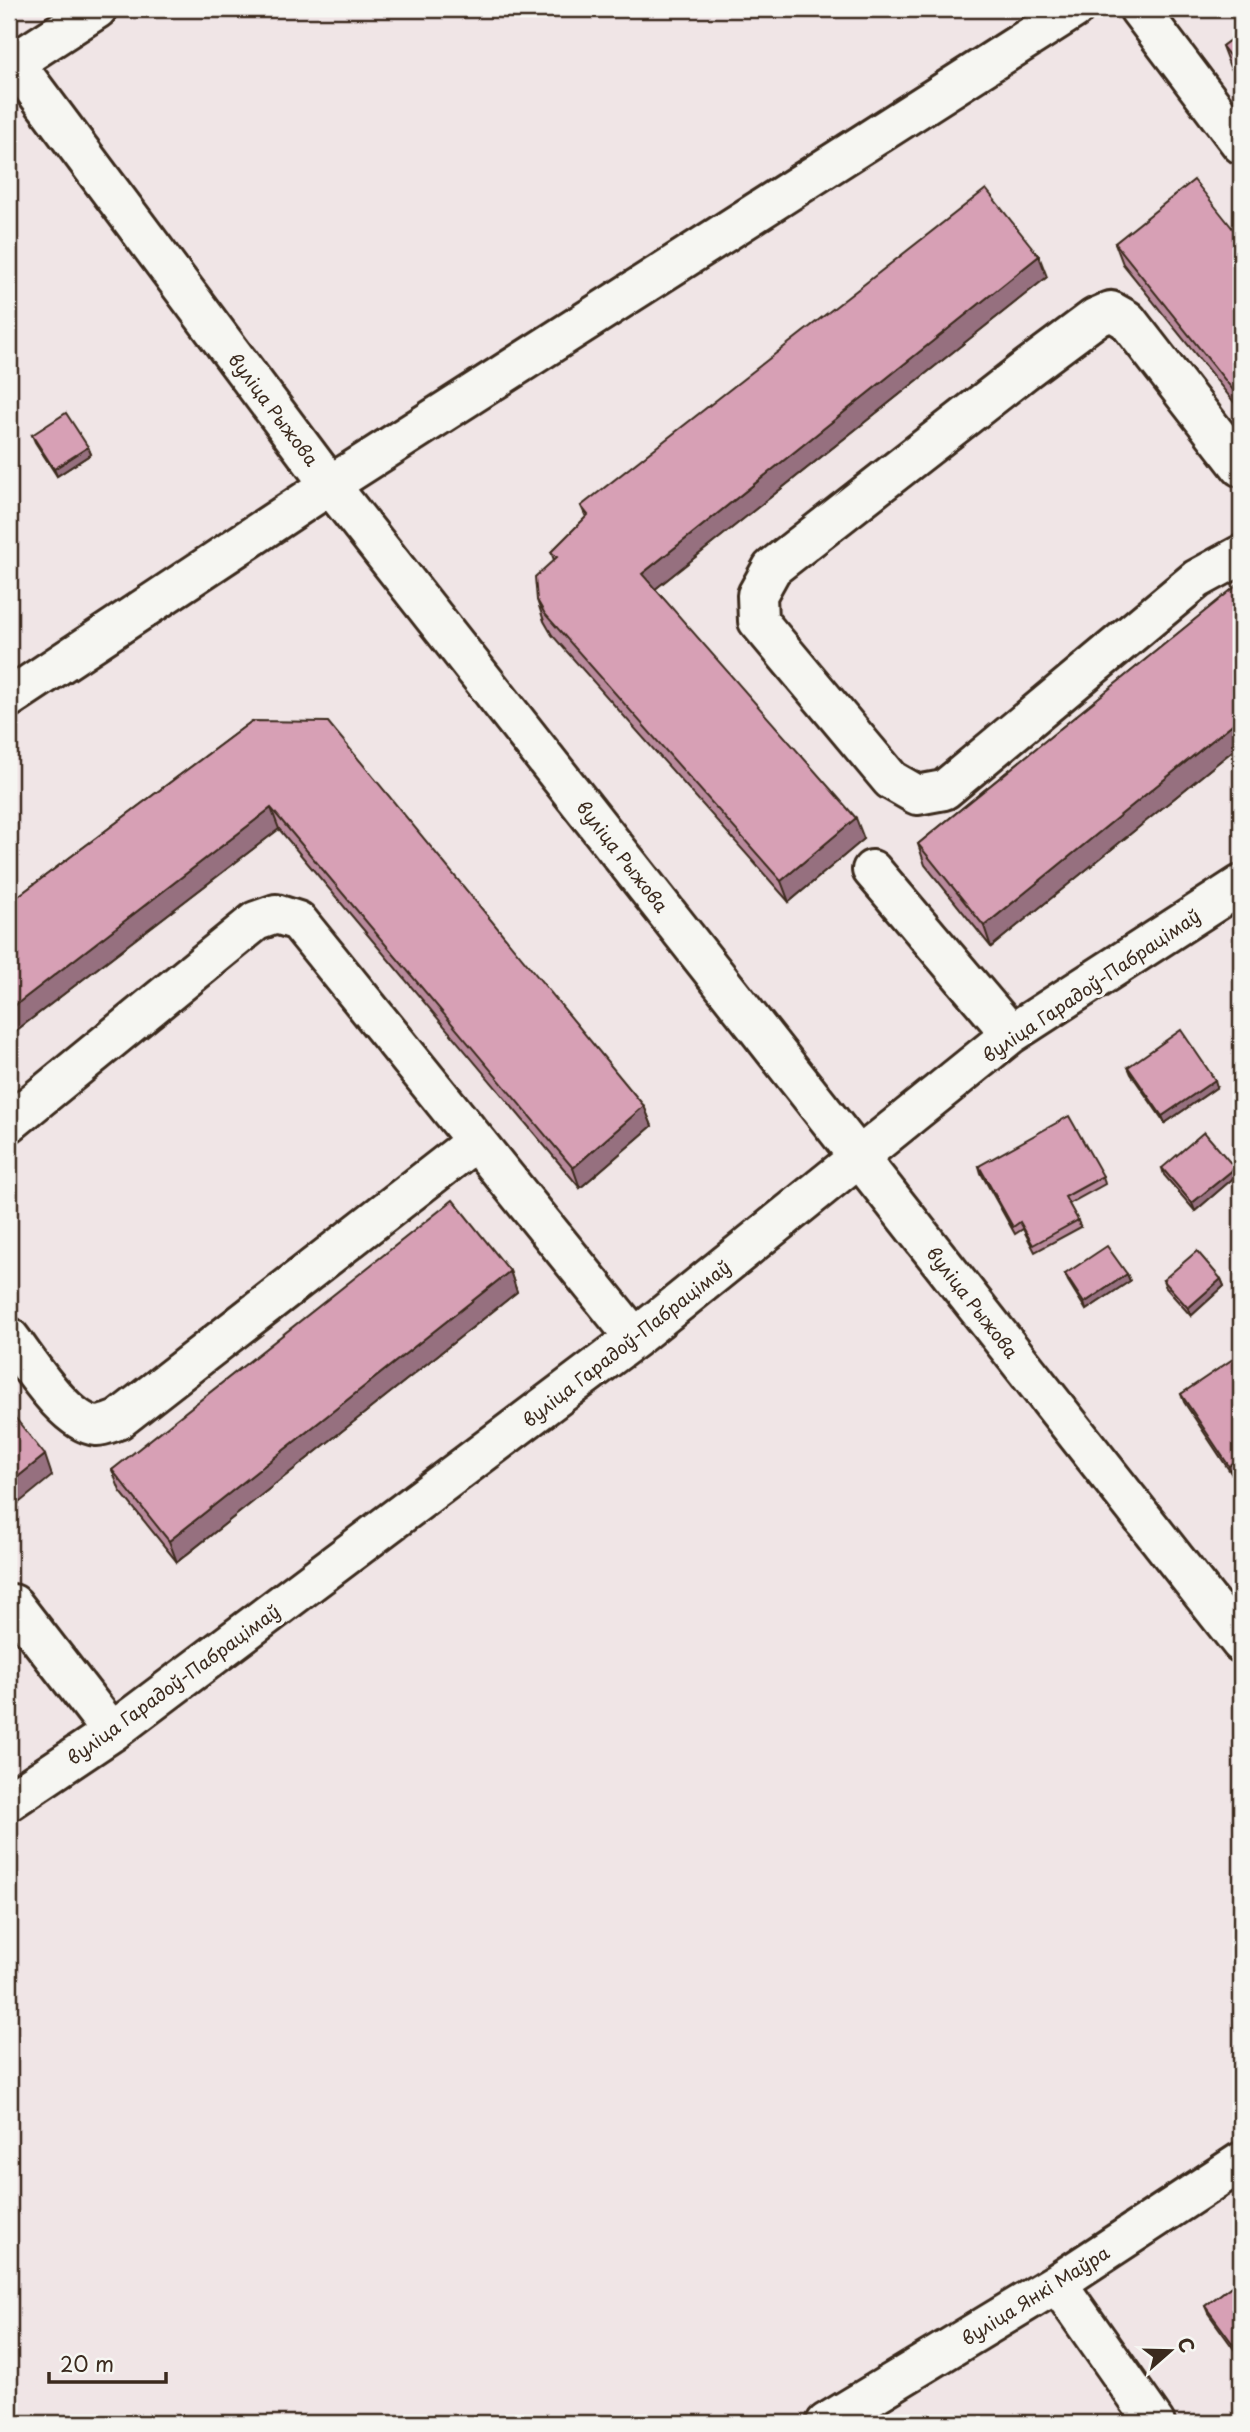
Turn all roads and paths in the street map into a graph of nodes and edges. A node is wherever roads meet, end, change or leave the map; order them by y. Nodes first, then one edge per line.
1 (97, 9) edge
2 (1074, 9) edge
3 (1139, 9) edge
4 (12, 64) edge
5 (1241, 144) edge
6 (1241, 467) edge
7 (330, 485) junction
8 (1241, 555) edge
9 (9, 698) edge
10 (872, 870) dead end
11 (1241, 885) edge
12 (1011, 1034) junction
13 (9, 1123) edge
14 (476, 1141) junction
15 (860, 1158) junction
16 (9, 1337) edge
17 (635, 1338) junction
18 (13, 1604) dead end
19 (1241, 1643) edge
20 (111, 1732) junction
21 (9, 1801) edge
22 (1241, 2162) edge
23 (1057, 2283) junction
24 (826, 2423) edge
25 (1155, 2423) edge

1 - 4 street
2 - 7 street
3 - 5 street
4 - 7 street, вуліца Рыжова
6 - 8 street
7 - 9 street
7 - 15 street, вуліца Рыжова
10 - 12 street
11 - 12 street, вуліца Гарадоў-Пабрацімаў
12 - 15 street, вуліца Гарадоў-Пабрацімаў
13 - 14 street
14 - 16 street
14 - 17 street
15 - 17 street, вуліца Гарадоў-Пабрацімаў
15 - 19 street, вуліца Рыжова
17 - 20 street, вуліца Гарадоў-Пабрацімаў
18 - 20 street
20 - 21 street, вуліца Гарадоў-Пабрацімаў
22 - 23 street, вуліца Янкі Маўра
23 - 24 street, вуліца Янкі Маўра
23 - 25 street

